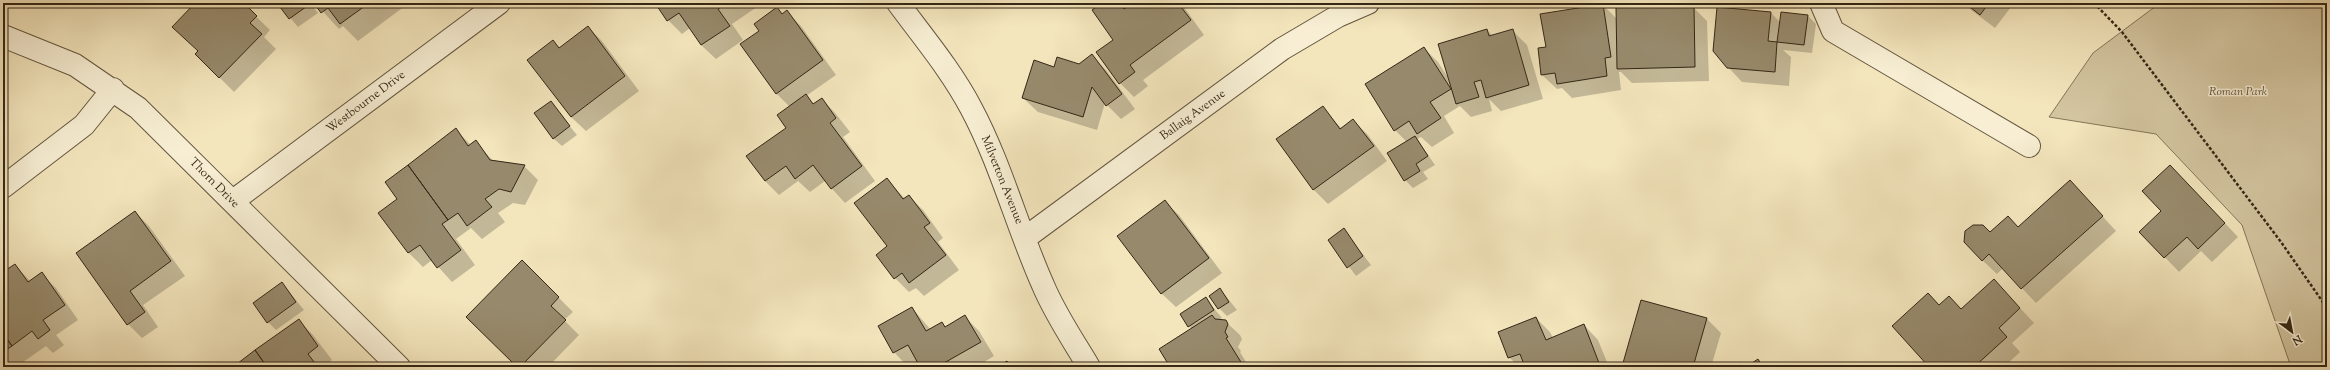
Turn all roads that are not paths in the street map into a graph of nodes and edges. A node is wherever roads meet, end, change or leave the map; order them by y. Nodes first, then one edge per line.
1 (498, 3) edge
2 (898, 3) edge
3 (1368, 3) edge
4 (1821, 3) edge
5 (3, 36) edge
6 (113, 89) junction
7 (2029, 146) dead end
8 (3, 186) edge
9 (233, 201) junction
10 (1025, 238) junction
11 (399, 367) edge
12 (1089, 367) edge

1 - 9 street, Westbourne Drive
2 - 10 street, Milverton Avenue
3 - 10 street, Ballaig Avenue
4 - 7 street
5 - 6 street, Thorn Drive
6 - 8 street
6 - 9 street, Thorn Drive
9 - 11 street, Thorn Drive
10 - 12 street, Milverton Avenue

